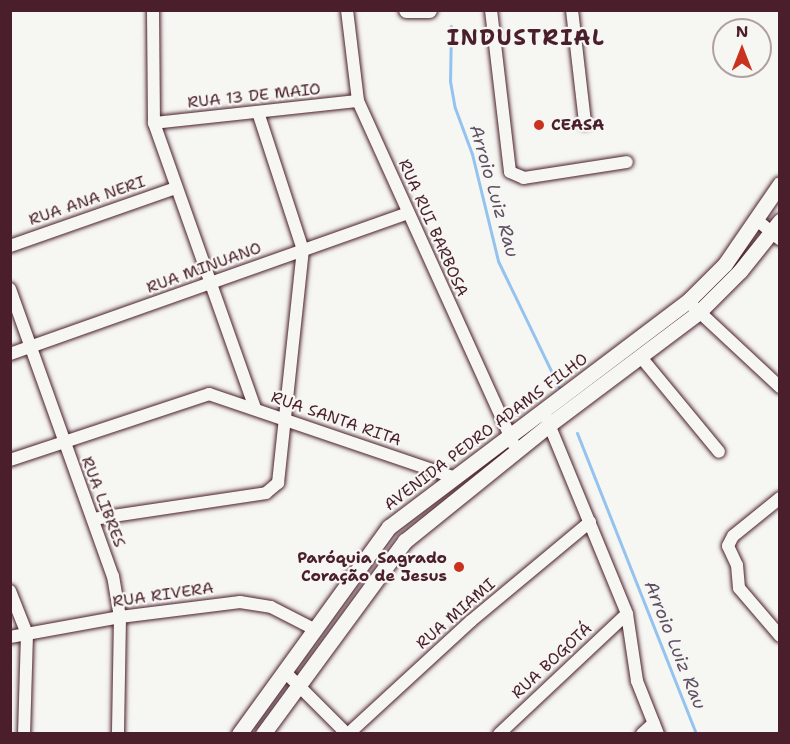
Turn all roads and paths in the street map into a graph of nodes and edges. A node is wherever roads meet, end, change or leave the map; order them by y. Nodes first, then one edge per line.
1 (153, 10) edge
2 (347, 10) edge
3 (429, 10) edge
4 (491, 10) edge
5 (572, 10) edge
6 (411, 11) edge
7 (358, 101) junction
8 (258, 112) junction
9 (154, 123) junction
10 (585, 123) dead end
11 (627, 162) dead end
12 (780, 184) edge
13 (176, 188) junction
14 (408, 213) junction
15 (757, 220) junction
16 (777, 231) edge
17 (10, 246) edge
18 (303, 250) junction
19 (210, 282) junction
20 (10, 289) edge
21 (694, 306) junction
22 (29, 348) junction
23 (10, 354) edge
24 (640, 356) junction
25 (613, 367) junction
26 (780, 387) edge
27 (255, 408) junction
28 (546, 418) junction
29 (285, 419) junction
30 (510, 436) junction
31 (63, 442) junction
32 (517, 451) junction
33 (719, 452) dead end
34 (10, 460) edge
35 (453, 477) junction
36 (780, 498) edge
37 (93, 519) junction
38 (590, 522) junction
39 (10, 591) edge
40 (627, 614) junction
41 (120, 617) junction
42 (316, 630) junction
43 (27, 634) junction
44 (780, 636) edge
45 (10, 637) edge
46 (285, 672) junction
47 (299, 683) junction
48 (656, 728) edge
49 (24, 734) edge
50 (118, 734) edge
51 (240, 734) edge
52 (262, 734) edge
53 (347, 734) edge
54 (499, 734) edge
55 (642, 734) edge

1 - 9 street
2 - 7 street, RUA RUI BARBOSA
3 - 6 main road
4 - 11 street
5 - 10 street
7 - 8 street, RUA 13 DE MAIO
7 - 14 street, RUA RUI BARBOSA
8 - 9 street, RUA 13 DE MAIO
8 - 18 street
9 - 13 street
12 - 15 main road, AVENIDA PEDRO ADAMS FILHO
13 - 17 street, RUA ANA NERI
13 - 19 street
14 - 18 street, RUA MINUANO
14 - 30 street, RUA RUI BARBOSA
15 - 16 street
15 - 21 main road, AVENIDA PEDRO ADAMS FILHO
16 - 21 main road, AVENIDA PEDRO ADAMS FILHO
18 - 19 street, RUA MINUANO
18 - 29 street
19 - 22 street, RUA MINUANO
19 - 27 street
20 - 22 street, RUA LIBRES
21 - 24 main road, AVENIDA PEDRO ADAMS FILHO
21 - 25 main road, AVENIDA PEDRO ADAMS FILHO
21 - 26 street
22 - 23 street, RUA MINUANO
22 - 31 street, RUA LIBRES
24 - 25 main road, AVENIDA PEDRO ADAMS FILHO
24 - 33 street
25 - 28 main road, AVENIDA PEDRO ADAMS FILHO
27 - 29 street, RUA SANTA RITA
27 - 31 street, RUA SANTA RITA
28 - 30 main road, AVENIDA PEDRO ADAMS FILHO
28 - 32 main road, AVENIDA PEDRO ADAMS FILHO
28 - 38 street
29 - 35 street, RUA SANTA RITA
29 - 37 street
30 - 32 street, RUA RUI BARBOSA
30 - 35 main road, AVENIDA PEDRO ADAMS FILHO
31 - 34 street
31 - 37 street, RUA LIBRES
32 - 47 main road, AVENIDA PEDRO ADAMS FILHO
35 - 42 main road, AVENIDA PEDRO ADAMS FILHO
36 - 44 street
37 - 41 street, RUA LIBRES
38 - 40 street
38 - 53 street, RUA MIAMI
39 - 43 street
40 - 48 street
40 - 54 street, RUA BOGOTÁ
41 - 42 street, RUA RIVERA
41 - 43 street, RUA RIVERA
41 - 50 street, RUA LIBRES
42 - 46 main road, AVENIDA PEDRO ADAMS FILHO
43 - 45 street, RUA RIVERA
43 - 49 street
46 - 47 street
46 - 51 main road, AVENIDA PEDRO ADAMS FILHO
47 - 52 main road, AVENIDA PEDRO ADAMS FILHO
47 - 53 street
48 - 55 street

